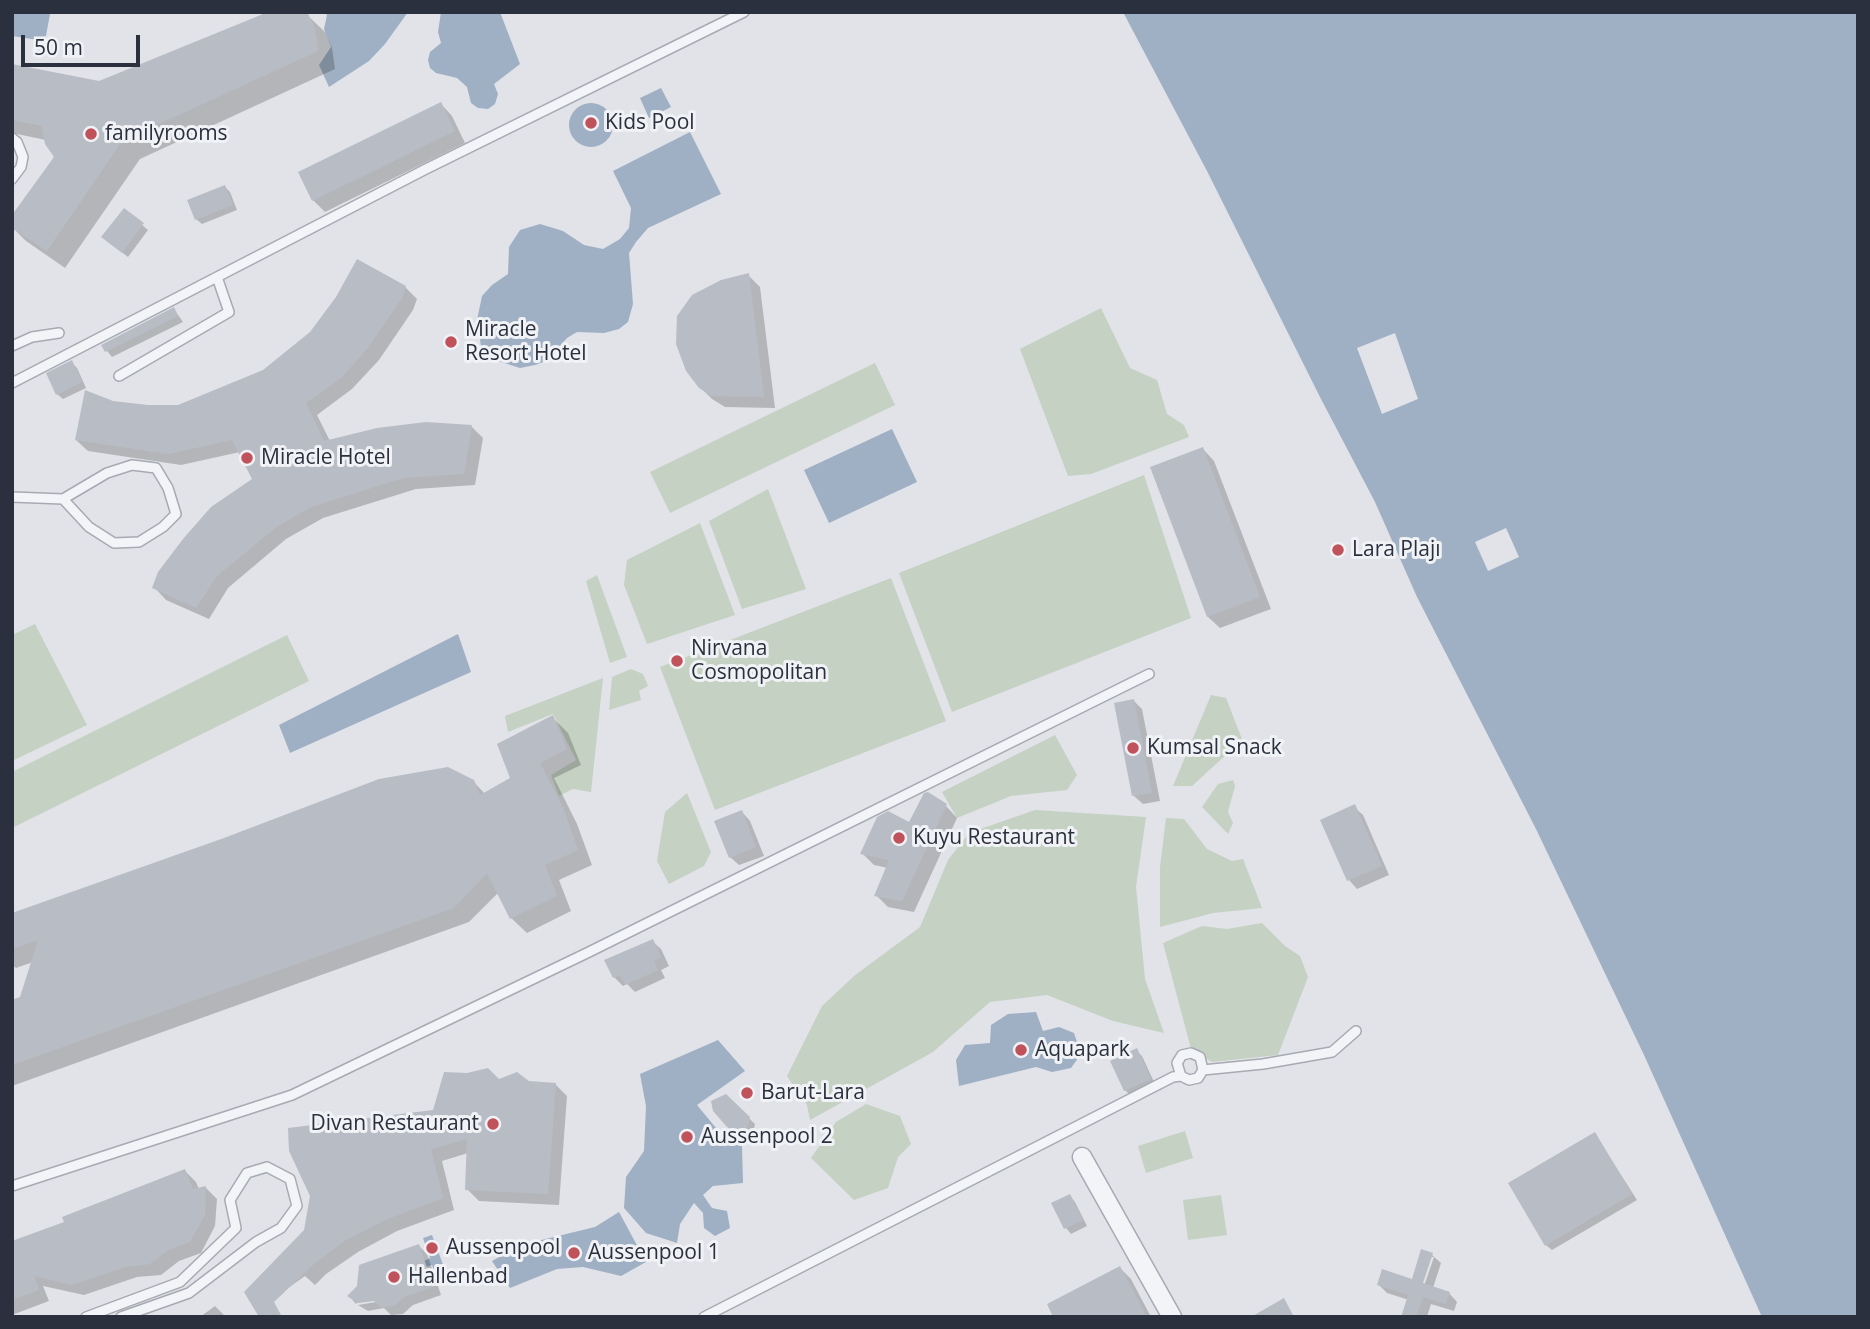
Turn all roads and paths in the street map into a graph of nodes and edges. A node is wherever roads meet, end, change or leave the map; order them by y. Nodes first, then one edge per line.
1 (744, 12) edge
2 (12, 138) edge
3 (12, 179) edge
4 (217, 277) junction
5 (59, 333) dead end
6 (12, 346) edge
7 (119, 376) dead end
8 (12, 383) edge
9 (12, 497) edge
10 (63, 499) junction
11 (1149, 674) dead end
12 (1356, 1031) dead end
13 (1203, 1070) junction
14 (1181, 1076) junction
15 (1082, 1157) dead end
16 (12, 1186) edge
17 (86, 1317) edge
18 (121, 1317) edge
19 (704, 1317) edge
20 (1172, 1317) edge

1 - 4 lane
2 - 3 lane
4 - 7 lane
4 - 8 lane
5 - 6 lane
9 - 10 lane
10 - 10 lane
11 - 16 lane
12 - 13 lane
13 - 14 lane
13 - 14 lane
14 - 19 lane
15 - 20 street
17 - 18 lane

